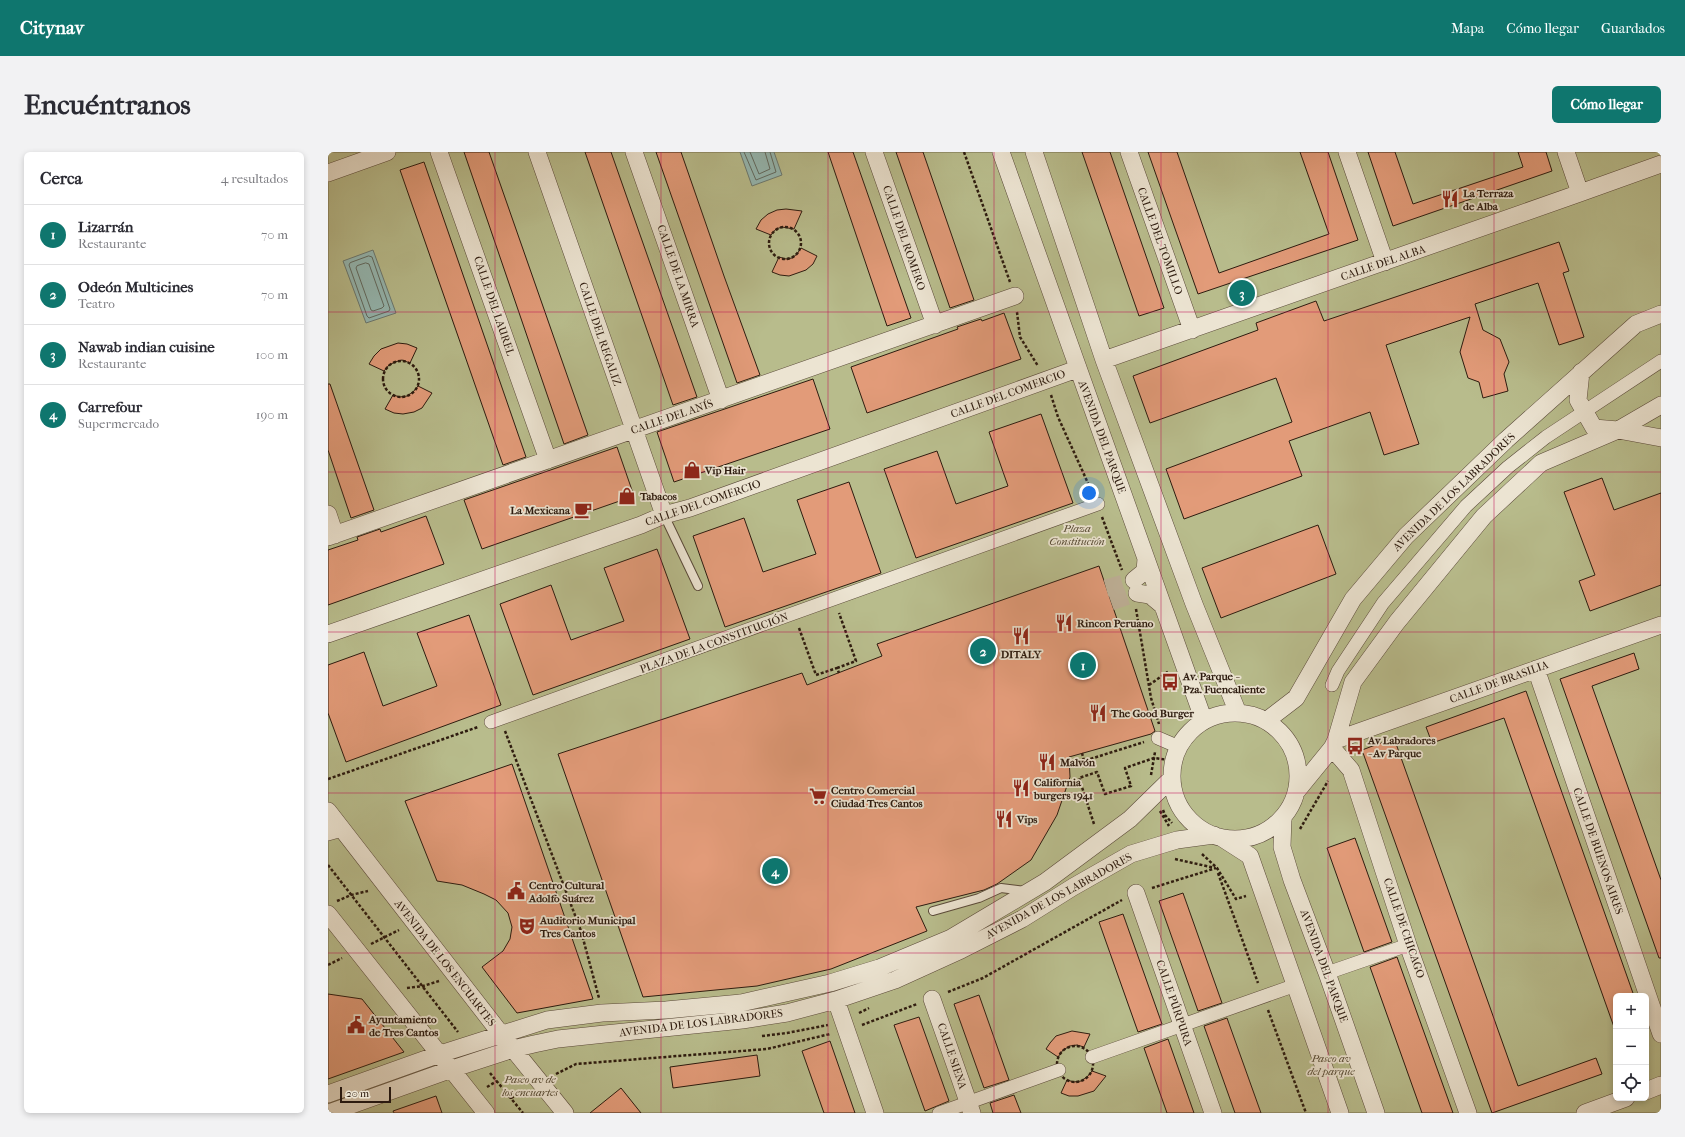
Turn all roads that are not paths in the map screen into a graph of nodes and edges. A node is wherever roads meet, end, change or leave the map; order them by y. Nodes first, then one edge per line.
1 (387, 152) edge
2 (439, 152) edge
3 (536, 152) edge
4 (634, 152) edge
5 (874, 152) edge
6 (1001, 152) edge
7 (1034, 152) edge
8 (1129, 152) edge
9 (1347, 152) edge
10 (1566, 152) edge
11 (1661, 164) edge
12 (328, 173) edge
13 (1580, 193) junction
14 (1385, 262) junction
15 (1015, 296) dead end
16 (1661, 314) edge
17 (935, 325) junction
18 (1192, 330) junction
19 (1104, 360) junction
20 (1661, 361) edge
21 (1078, 369) junction
22 (1581, 372) junction
23 (721, 400) junction
24 (1661, 404) edge
25 (1584, 411) junction
26 (634, 430) junction
27 (1618, 430) junction
28 (1661, 438) edge
29 (548, 460) junction
30 (1098, 504) dead end
31 (328, 514) edge
32 (664, 515) junction
33 (332, 536) edge
34 (1146, 559) junction
35 (698, 586) dead end
36 (1162, 605) junction
37 (1661, 625) edge
38 (328, 634) edge
39 (1536, 669) junction
40 (1332, 685) dead end
41 (1238, 713) junction
42 (1204, 721) junction
43 (1266, 721) junction
44 (491, 722) road end
45 (1158, 738) road end
46 (1334, 744) junction
47 (1176, 754) junction
48 (1172, 778) junction
49 (1296, 792) junction
50 (328, 811) edge
51 (1283, 817) junction
52 (328, 823) edge
53 (328, 834) edge
54 (1217, 836) junction
55 (1030, 892) junction
56 (1136, 893) dead end
57 (331, 908) edge
58 (932, 911) dead end
59 (1408, 945) junction
60 (1327, 974) junction
61 (1296, 985) junction
62 (932, 999) dead end
63 (836, 1000) junction
64 (1182, 1025) junction
65 (500, 1034) junction
66 (1661, 1034) edge
67 (512, 1049) junction
68 (440, 1054) junction
69 (1092, 1057) road end
70 (452, 1069) junction
71 (1059, 1070) road end
72 (1661, 1085) edge
73 (1649, 1090) edge
74 (328, 1094) edge
75 (1618, 1101) edge
76 (358, 1108) edge
77 (970, 1108) edge
78 (330, 1113) edge
79 (486, 1113) edge
80 (564, 1113) edge
81 (875, 1113) edge
82 (939, 1113) edge
83 (1213, 1113) edge
84 (1340, 1113) edge
85 (1376, 1113) edge
86 (1468, 1113) edge
87 (1585, 1113) edge

1 - 12 street
2 - 29 street, CALLE DEL LAUREL
3 - 26 street, CALLE DEL REGALIZ
4 - 23 street, CALLE DE LA MIRRA
5 - 17 street, CALLE DEL ROMERO
6 - 21 street, AVENIDA DEL PARQUE
7 - 19 street
8 - 18 street, CALLE DEL TOMILLO
9 - 14 street
10 - 13 street
11 - 13 street, CALLE DEL ALBA
13 - 14 street, CALLE DEL ALBA
14 - 18 street, CALLE DEL ALBA
15 - 17 street, CALLE DEL ANÍS
16 - 22 street, AVENIDA DE LOS LABRADORES
17 - 23 street, CALLE DEL ANÍS
18 - 19 street, CALLE DEL ALBA
19 - 41 street
20 - 25 street
21 - 32 street, CALLE DEL COMERCIO
21 - 34 street, AVENIDA DEL PARQUE
22 - 25 street
22 - 43 street, AVENIDA DE LOS LABRADORES
23 - 26 street, CALLE DEL ANÍS
24 - 27 street
25 - 27 street
25 - 40 street
26 - 29 street, CALLE DEL ANÍS
26 - 32 street, CALLE DEL REGALIZ
27 - 28 street
27 - 46 street
29 - 33 street, CALLE DEL ANÍS
30 - 44 street, PLAZA DE LA CONSTITUCIÓN
31 - 33 street
32 - 35 lane
32 - 38 street, CALLE DEL COMERCIO
34 - 36 street, AVENIDA DEL PARQUE
34 - 36 street
36 - 42 street, AVENIDA DEL PARQUE
37 - 39 street, CALLE DE BRASILIA
39 - 46 street, CALLE DE BRASILIA
39 - 66 street, CALLE DE BUENOS AIRES
41 - 42 street
41 - 43 street
42 - 47 street
43 - 49 street
45 - 47 street
46 - 49 street
46 - 59 street, CALLE DE CHICAGO
47 - 48 street
48 - 54 street
48 - 55 street, AVENIDA DE LOS LABRADORES
49 - 51 street
50 - 65 street, AVENIDA DE LOS ENCUARTES
51 - 54 street
51 - 60 street, AVENIDA DEL PARQUE
52 - 53 street
54 - 61 street
54 - 63 street, AVENIDA DE LOS LABRADORES
55 - 58 lane
55 - 65 street, AVENIDA DE LOS LABRADORES
56 - 64 street, CALLE PÚRPURA
57 - 68 street
59 - 60 street
59 - 86 street, CALLE DE CHICAGO
60 - 85 street, AVENIDA DEL PARQUE
61 - 64 street
61 - 84 street
62 - 77 street, CALLE SIENA
63 - 67 street, AVENIDA DE LOS LABRADORES
63 - 81 street
64 - 69 street
64 - 83 street, CALLE PÚRPURA
65 - 67 street, AVENIDA DE LOS ENCUARTES
65 - 68 street, AVENIDA DE LOS LABRADORES
67 - 70 street, AVENIDA DE LOS LABRADORES
67 - 80 street, AVENIDA DE LOS ENCUARTES
68 - 70 street
68 - 74 street, AVENIDA DE LOS LABRADORES
70 - 76 street, AVENIDA DE LOS LABRADORES
70 - 79 street
71 - 77 street
72 - 73 street
75 - 87 street
76 - 78 street, AVENIDA DE LOS LABRADORES
77 - 82 street

